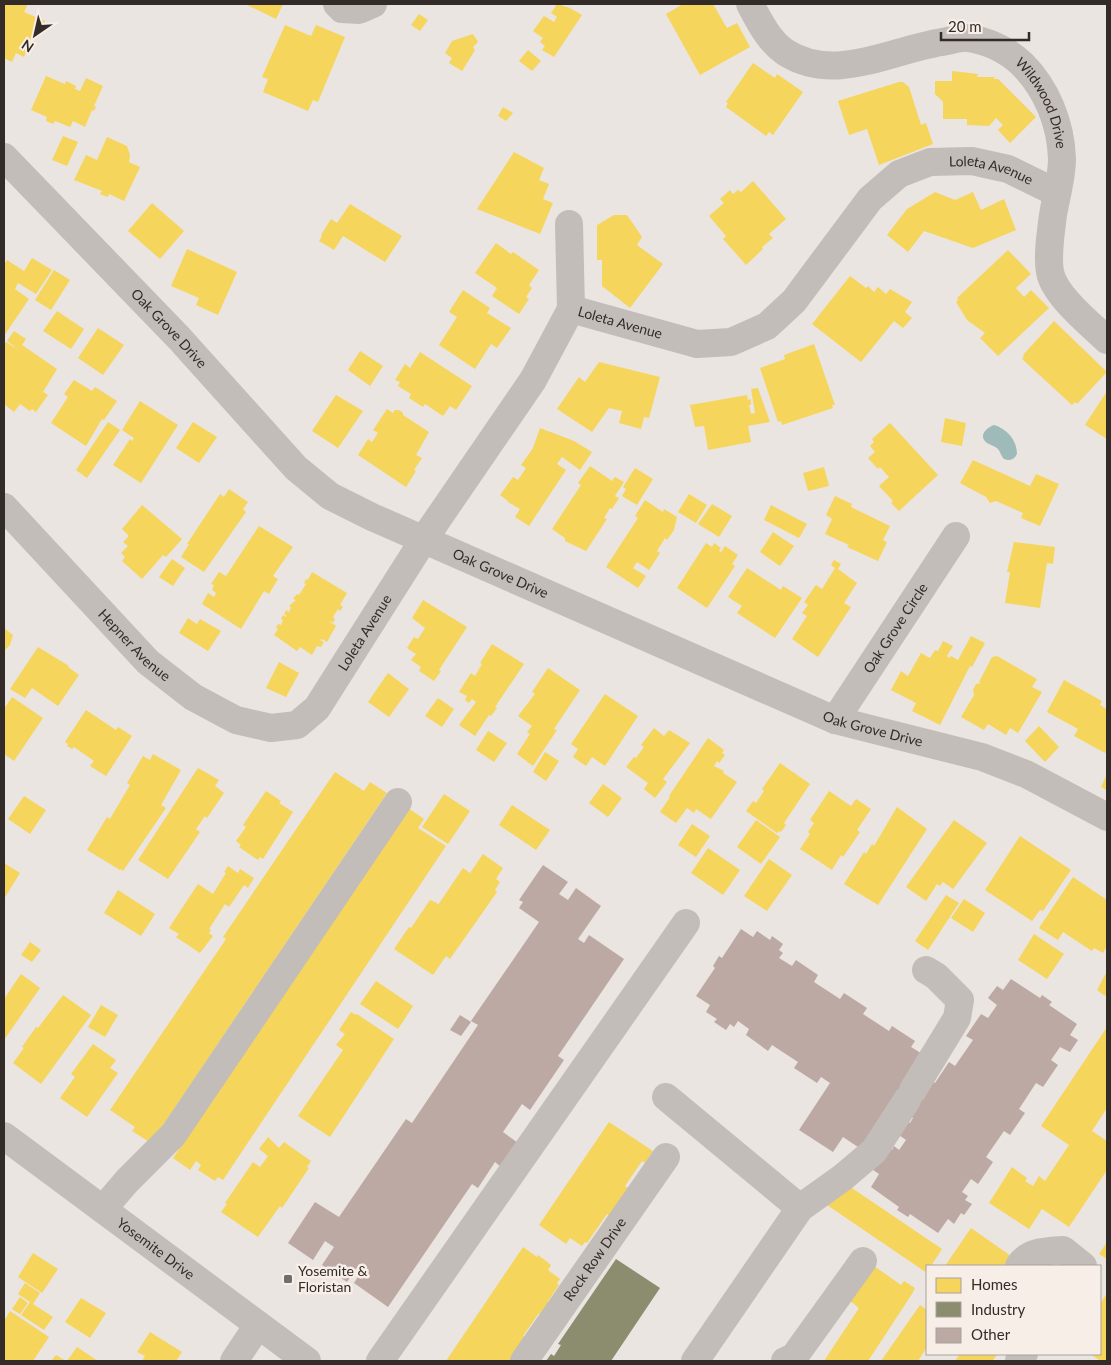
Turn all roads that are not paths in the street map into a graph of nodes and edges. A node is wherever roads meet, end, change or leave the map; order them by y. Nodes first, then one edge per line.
1 (338, 4) edge
2 (373, 4) edge
3 (750, 4) edge
4 (4, 158) edge
5 (1057, 193) junction
6 (569, 224) dead end
7 (571, 309) junction
8 (1107, 340) edge
9 (4, 507) edge
10 (956, 536) dead end
11 (424, 539) junction
12 (835, 720) junction
13 (297, 725) joint
14 (398, 802) dead end
15 (1107, 817) edge
16 (686, 923) dead end
17 (926, 970) dead end
18 (666, 1097) dead end
19 (4, 1136) edge
20 (666, 1157) dead end
21 (800, 1208) junction
22 (103, 1209) junction
23 (863, 1261) dead end
24 (1020, 1265) edge
25 (1082, 1265) edge
26 (258, 1326) junction
27 (234, 1361) edge
28 (307, 1361) edge
29 (380, 1361) edge
30 (524, 1361) edge
31 (695, 1361) edge
32 (785, 1361) edge

1 - 2 street
3 - 5 street, Wildwood Drive
4 - 11 street, Oak Grove Drive
5 - 7 street, Loleta Avenue
5 - 8 street, Wildwood Drive
6 - 7 street
7 - 11 street, Loleta Avenue
9 - 13 street, Hepner Avenue
10 - 12 street, Oak Grove Circle
11 - 12 street, Oak Grove Drive
11 - 13 street, Loleta Avenue
12 - 15 street, Oak Grove Drive
14 - 22 street
16 - 29 street
17 - 21 street
18 - 21 street
19 - 22 street, Yosemite Drive
20 - 30 street, Rock Row Drive
21 - 31 street
22 - 26 street, Yosemite Drive
23 - 32 street
24 - 25 street
26 - 27 street
26 - 28 street, Yosemite Drive

